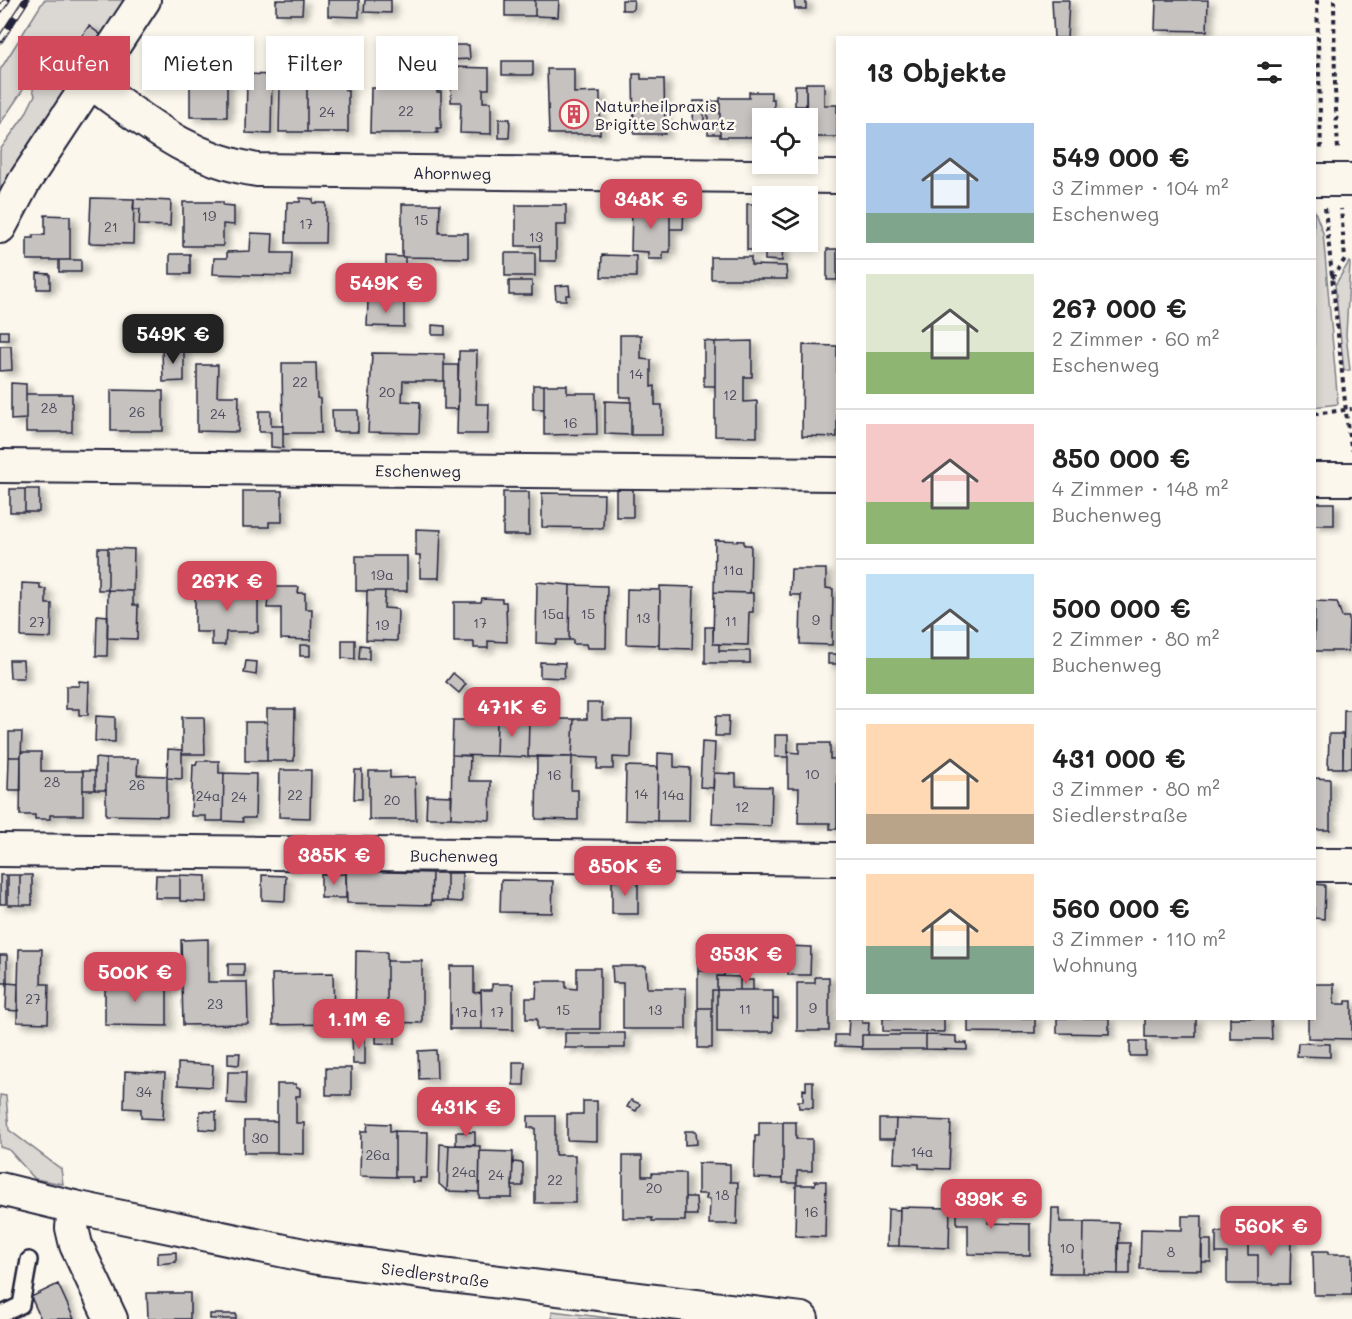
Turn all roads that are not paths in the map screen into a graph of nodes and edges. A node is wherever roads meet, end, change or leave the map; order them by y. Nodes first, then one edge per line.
1 (144, 0) edge
2 (120, 36) edge
3 (85, 90) edge
4 (101, 90) edge
5 (836, 177) edge
6 (0, 227) edge
7 (0, 466) edge
8 (836, 474) edge
9 (1316, 479) edge
10 (1352, 479) edge
11 (0, 850) edge
12 (836, 860) edge
13 (1316, 865) edge
14 (1352, 865) edge
15 (0, 1190) edge
16 (74, 1207) junction
17 (29, 1260) dead end
18 (0, 1315) edge
19 (111, 1319) edge
20 (802, 1319) edge

1 - 2 street
3 - 6 street
4 - 5 street, Ahornweg
7 - 8 street, Eschenweg
9 - 10 street
11 - 12 street, Buchenweg
13 - 14 street
15 - 16 street, Siedlerstraße
16 - 19 street
16 - 20 street, Siedlerstraße
17 - 18 lane

